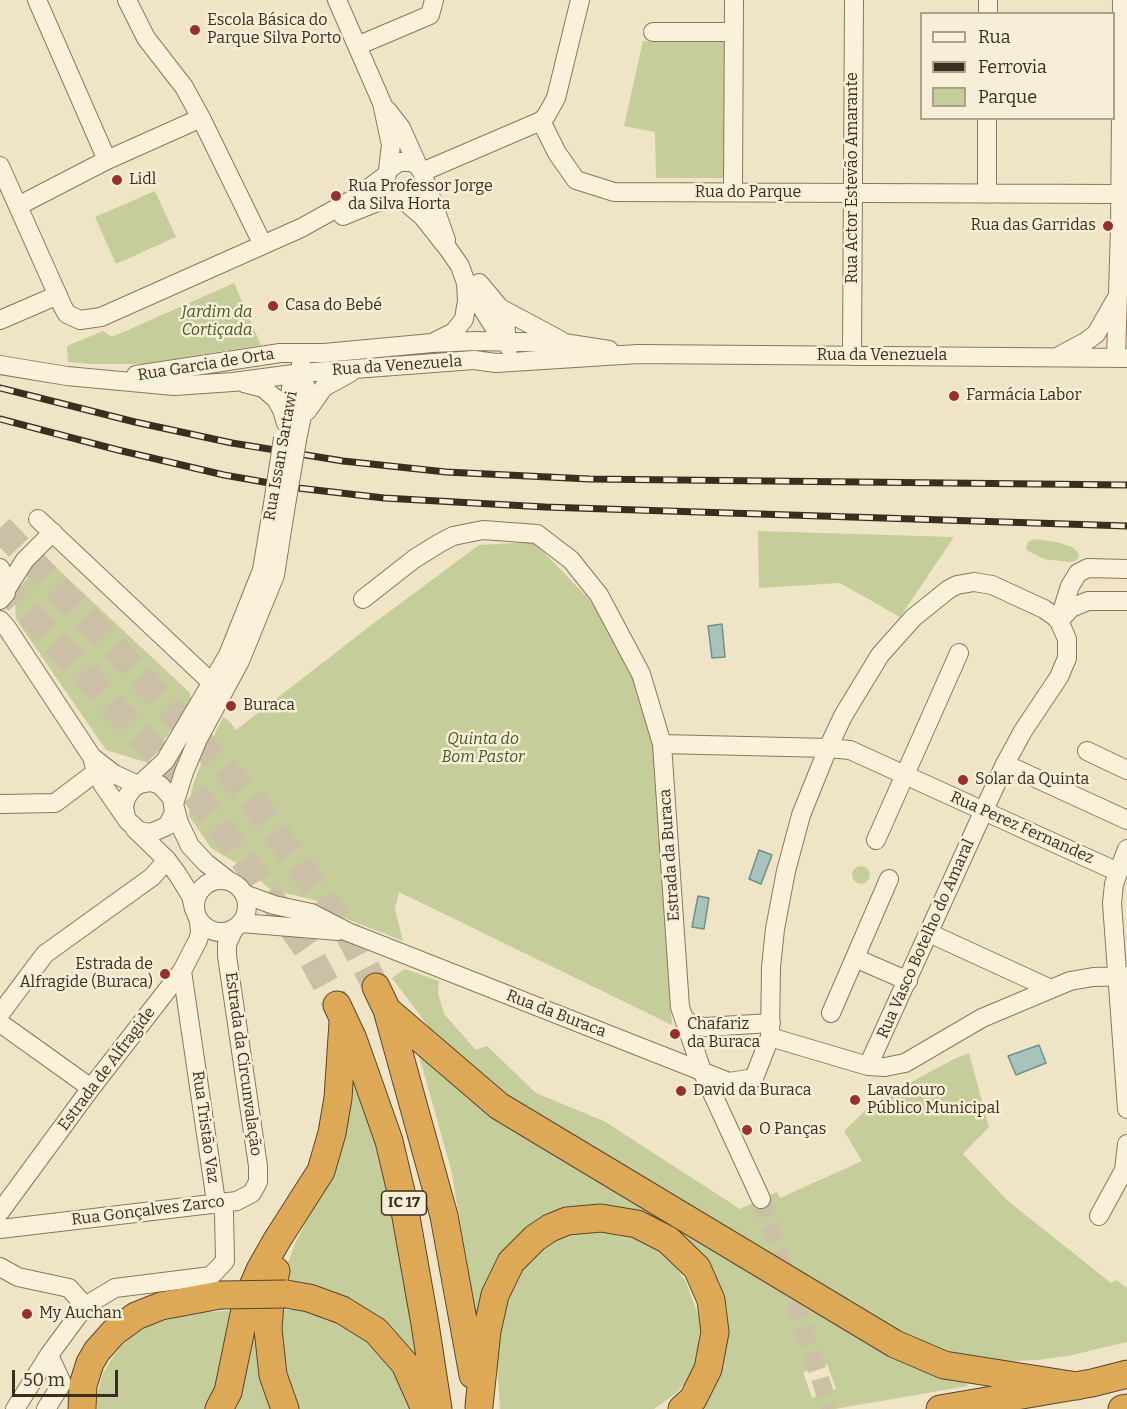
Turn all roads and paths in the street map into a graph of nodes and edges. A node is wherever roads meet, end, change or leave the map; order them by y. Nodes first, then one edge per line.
1 (37, 0) edge
2 (127, 0) edge
3 (337, 0) edge
4 (434, 0) edge
5 (580, 0) edge
6 (734, 0) edge
7 (854, 0) edge
8 (1122, 0) edge
9 (653, 32) dead end
10 (734, 32) junction
11 (357, 46) junction
12 (382, 104) junction
13 (201, 118) junction
14 (987, 120) edge
15 (541, 121) junction
16 (107, 160) junction
17 (421, 172) junction
18 (387, 173) junction
19 (2, 177) edge
20 (733, 192) junction
21 (853, 193) junction
22 (987, 194) junction
23 (1120, 194) junction
24 (399, 199) junction
25 (18, 206) junction
26 (301, 228) junction
27 (262, 245) junction
28 (449, 250) junction
29 (460, 266) junction
30 (466, 283) junction
31 (1119, 292) junction
32 (58, 295) junction
33 (500, 308) junction
34 (1127, 311) edge
35 (0, 320) edge
36 (503, 341) junction
37 (432, 343) junction
38 (564, 343) junction
39 (302, 353) junction
40 (638, 354) junction
41 (852, 356) junction
42 (1058, 357) junction
43 (1121, 357) edge
44 (474, 360) junction
45 (534, 361) junction
46 (0, 365) edge
47 (365, 369) junction
48 (301, 373) junction
49 (111, 379) junction
50 (233, 381) junction
51 (292, 430) junction
52 (278, 511) junction
53 (38, 519) dead end
54 (53, 532) junction
55 (25, 560) junction
56 (0, 566) edge
57 (1127, 569) edge
58 (4, 594) edge
59 (363, 599) dead end
60 (1127, 601) edge
61 (1059, 621) junction
62 (4, 624) edge
63 (959, 653) dead end
64 (213, 684) junction
65 (662, 744) junction
66 (828, 748) junction
67 (1088, 751) dead end
68 (94, 764) junction
69 (1005, 764) junction
70 (1127, 770) edge
71 (903, 775) junction
72 (139, 784) junction
73 (0, 804) edge
74 (175, 806) junction
75 (984, 812) junction
76 (1127, 820) edge
77 (129, 821) junction
78 (876, 840) dead end
79 (1127, 849) edge
80 (167, 861) junction
81 (1118, 872) junction
82 (889, 879) dead end
83 (229, 881) junction
84 (244, 894) junction
85 (197, 915) junction
86 (238, 926) junction
87 (348, 932) junction
88 (928, 933) junction
89 (855, 958) junction
90 (182, 971) junction
91 (1122, 976) edge
92 (908, 981) junction
93 (1051, 988) junction
94 (831, 1012) dead end
95 (0, 1014) edge
96 (684, 1019) junction
97 (0, 1023) edge
98 (771, 1030) junction
99 (868, 1066) junction
100 (702, 1071) junction
101 (91, 1088) junction
102 (1127, 1109) edge
103 (1127, 1144) edge
104 (23, 1182) junction
105 (248, 1197) joint
106 (760, 1199) tunnel mouth
107 (219, 1203) junction
108 (0, 1212) edge
109 (294, 1215) junction
110 (1099, 1216) dead end
111 (48, 1223) junction
112 (0, 1229) edge
113 (0, 1267) edge
114 (215, 1286) junction
115 (86, 1306) junction
116 (49, 1355) junction
117 (1127, 1374) edge
118 (1077, 1386) junction
119 (479, 1408) edge
120 (1127, 1408) edge
121 (15, 1409) edge
122 (46, 1409) edge
123 (82, 1409) edge
124 (219, 1409) edge
125 (285, 1409) edge
126 (425, 1409) edge
127 (438, 1409) edge
128 (682, 1409) edge
129 (940, 1409) edge
130 (1122, 1409) edge

1 - 16 street
2 - 13 street
3 - 11 street
4 - 11 street
5 - 15 street
6 - 10 street
7 - 21 street, Rua Actor Estevão Amarante
8 - 23 street
9 - 10 street
10 - 20 street
11 - 12 street
12 - 17 street
12 - 18 street
13 - 16 street
13 - 27 street
14 - 22 street
15 - 17 street
15 - 20 street, Rua do Parque
16 - 25 street
17 - 18 street
17 - 24 street
17 - 28 street
18 - 24 street
18 - 26 street
19 - 25 street
20 - 21 street, Rua do Parque
21 - 22 street, Rua do Parque
21 - 41 street, Rua Actor Estevão Amarante
22 - 23 street, Rua do Parque
23 - 31 street
24 - 26 street
24 - 28 street
25 - 32 street
26 - 27 street
27 - 32 street
28 - 29 street
29 - 30 street
29 - 33 street
30 - 36 street
30 - 37 street
31 - 34 street
31 - 42 street
31 - 43 street
32 - 35 street
33 - 36 street
33 - 38 street
36 - 37 street, Rua da Venezuela
36 - 38 street, Rua da Venezuela
36 - 44 street
36 - 45 street
37 - 39 street, Rua da Venezuela
38 - 40 street, Rua da Venezuela
39 - 48 street
39 - 49 street, Rua Garcia de Orta
40 - 41 street, Rua da Venezuela
40 - 45 street, Rua da Venezuela
41 - 42 street, Rua da Venezuela
42 - 43 street, Rua da Venezuela
44 - 45 street, Rua da Venezuela
44 - 47 street, Rua da Venezuela
46 - 49 street, Rua Garcia de Orta
47 - 48 street, Rua da Venezuela
47 - 51 street
48 - 50 street, Rua Garcia de Orta
48 - 51 street, Rua Issan Sartawi
49 - 50 street, Rua Garcia de Orta
50 - 51 street
51 - 52 street, Rua Issan Sartawi, bridge
52 - 64 street, Rua Issan Sartawi
52 - 74 street, Rua Issan Sartawi
53 - 54 street
54 - 55 street
54 - 64 street
55 - 56 street
55 - 58 street
56 - 58 street
57 - 61 street
58 - 62 street
59 - 65 street, Estrada da Buraca
60 - 61 street
61 - 66 street
61 - 69 street, Rua Vasco Botelho do Amaral
62 - 68 street
63 - 71 street
64 - 72 street, Rua Issan Sartawi
65 - 66 street, Rua Perez Fernandez
65 - 96 street, Estrada da Buraca
66 - 71 street, Rua Perez Fernandez
66 - 98 street
67 - 70 street
68 - 72 street
68 - 73 street
68 - 77 street
69 - 75 street, Rua Vasco Botelho do Amaral
69 - 76 street
71 - 75 street, Rua Perez Fernandez
71 - 78 street
72 - 74 street
72 - 77 street
74 - 77 street
74 - 83 street
75 - 81 street, Rua Perez Fernandez
75 - 88 street, Rua Vasco Botelho do Amaral
77 - 80 street
79 - 81 street
80 - 85 street
80 - 95 street
81 - 91 street
82 - 89 street
83 - 84 street
83 - 85 street
84 - 86 street
84 - 87 street, Rua da Buraca
85 - 86 street
85 - 90 street, Estrada de Alfragide
86 - 87 street, Rua da Buraca
86 - 105 street, Estrada da Circunvalação
87 - 100 street, Rua da Buraca
88 - 92 street, Rua Vasco Botelho do Amaral
88 - 93 street
89 - 92 street
89 - 94 street
90 - 101 street, Estrada de Alfragide
90 - 107 street, Rua Tristão Vaz
91 - 93 street
91 - 102 street
92 - 99 street, Rua Vasco Botelho do Amaral
93 - 99 street
96 - 98 street
96 - 100 street, Estrada da Buraca
97 - 101 street
98 - 99 street
98 - 100 street, Rua da Buraca
100 - 106 street, Estrada da Buraca
101 - 104 street, Estrada de Alfragide
103 - 110 street
104 - 108 street, Estrada de Alfragide
104 - 111 street, Rua Gonçalves Zarco
105 - 107 street, Rua Gonçalves Zarco
107 - 111 street, Rua Gonçalves Zarco
107 - 114 street, Rua Tristão Vaz
109 - 124 highway
109 - 125 highway
109 - 127 highway, IC 17
111 - 112 street, Rua Gonçalves Zarco
113 - 115 street
114 - 115 street
114 - 123 highway
114 - 126 highway, bridge
115 - 116 street
116 - 121 street
116 - 122 street
117 - 118 highway
118 - 119 highway, IC 17
118 - 129 highway
119 - 128 highway
120 - 130 highway

